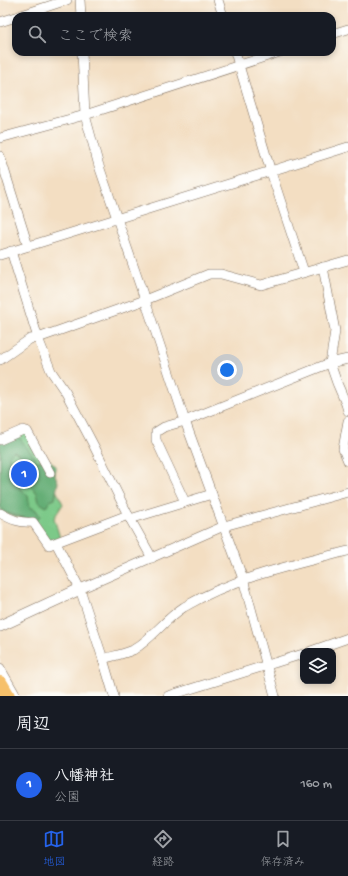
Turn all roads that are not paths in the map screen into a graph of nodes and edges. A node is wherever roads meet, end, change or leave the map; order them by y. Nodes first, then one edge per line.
1 (67, 0) edge
2 (80, 0) edge
3 (218, 0) edge
4 (31, 12) edge
5 (80, 12) edge
6 (222, 12) edge
7 (12, 18) edge
8 (0, 22) edge
9 (348, 29) edge
10 (336, 33) edge
11 (82, 56) edge
12 (236, 56) edge
13 (268, 56) edge
14 (239, 66) junction
15 (85, 114) junction
16 (0, 138) edge
17 (348, 147) edge
18 (0, 156) edge
19 (271, 172) junction
20 (117, 219) junction
21 (28, 246) junction
22 (11, 252) junction
23 (0, 255) edge
24 (348, 260) edge
25 (323, 267) junction
26 (304, 272) junction
27 (146, 300) junction
28 (38, 338) junction
29 (348, 359) edge
30 (0, 360) edge
31 (330, 363) junction
32 (348, 411) edge
33 (185, 421) junction
34 (348, 421) edge
35 (0, 440) edge
36 (348, 461) edge
37 (50, 473) dead end
38 (348, 492) edge
39 (212, 494) junction
40 (185, 502) junction
41 (0, 513) edge
42 (129, 517) junction
43 (224, 526) junction
44 (56, 543) junction
45 (348, 551) edge
46 (152, 558) junction
47 (244, 579) junction
48 (80, 590) junction
49 (0, 626) edge
50 (348, 638) edge
51 (320, 648) edge
52 (300, 655) edge
53 (103, 659) junction
54 (267, 666) junction
55 (0, 668) edge
56 (0, 684) edge
57 (7, 696) edge
58 (16, 696) edge
59 (114, 696) edge
60 (168, 696) edge
61 (275, 696) edge

1 - 4 street
2 - 5 street
3 - 6 street
7 - 8 street
9 - 10 street
11 - 15 street
12 - 14 street
13 - 14 street
14 - 15 street
14 - 19 street
15 - 16 street
15 - 20 street
17 - 19 street
18 - 21 street
19 - 20 street
19 - 26 street
20 - 21 street
20 - 27 street
21 - 22 street
22 - 23 street
22 - 28 street
24 - 25 street
25 - 26 street
25 - 31 street
26 - 27 street
27 - 28 street
27 - 33 street
28 - 30 street
28 - 42 street
29 - 31 street
31 - 32 street
31 - 33 street
33 - 39 street
33 - 40 street
34 - 36 street
35 - 37 street
38 - 43 street
39 - 40 street
39 - 43 street
40 - 42 street
41 - 44 street
42 - 44 street
42 - 46 street
43 - 46 street
43 - 47 street
44 - 48 street
45 - 47 street
46 - 48 street
47 - 53 street
47 - 54 street
48 - 49 street
48 - 53 street
50 - 51 street
52 - 54 street
53 - 59 street
54 - 60 street
54 - 61 street
55 - 58 street
56 - 57 highway

